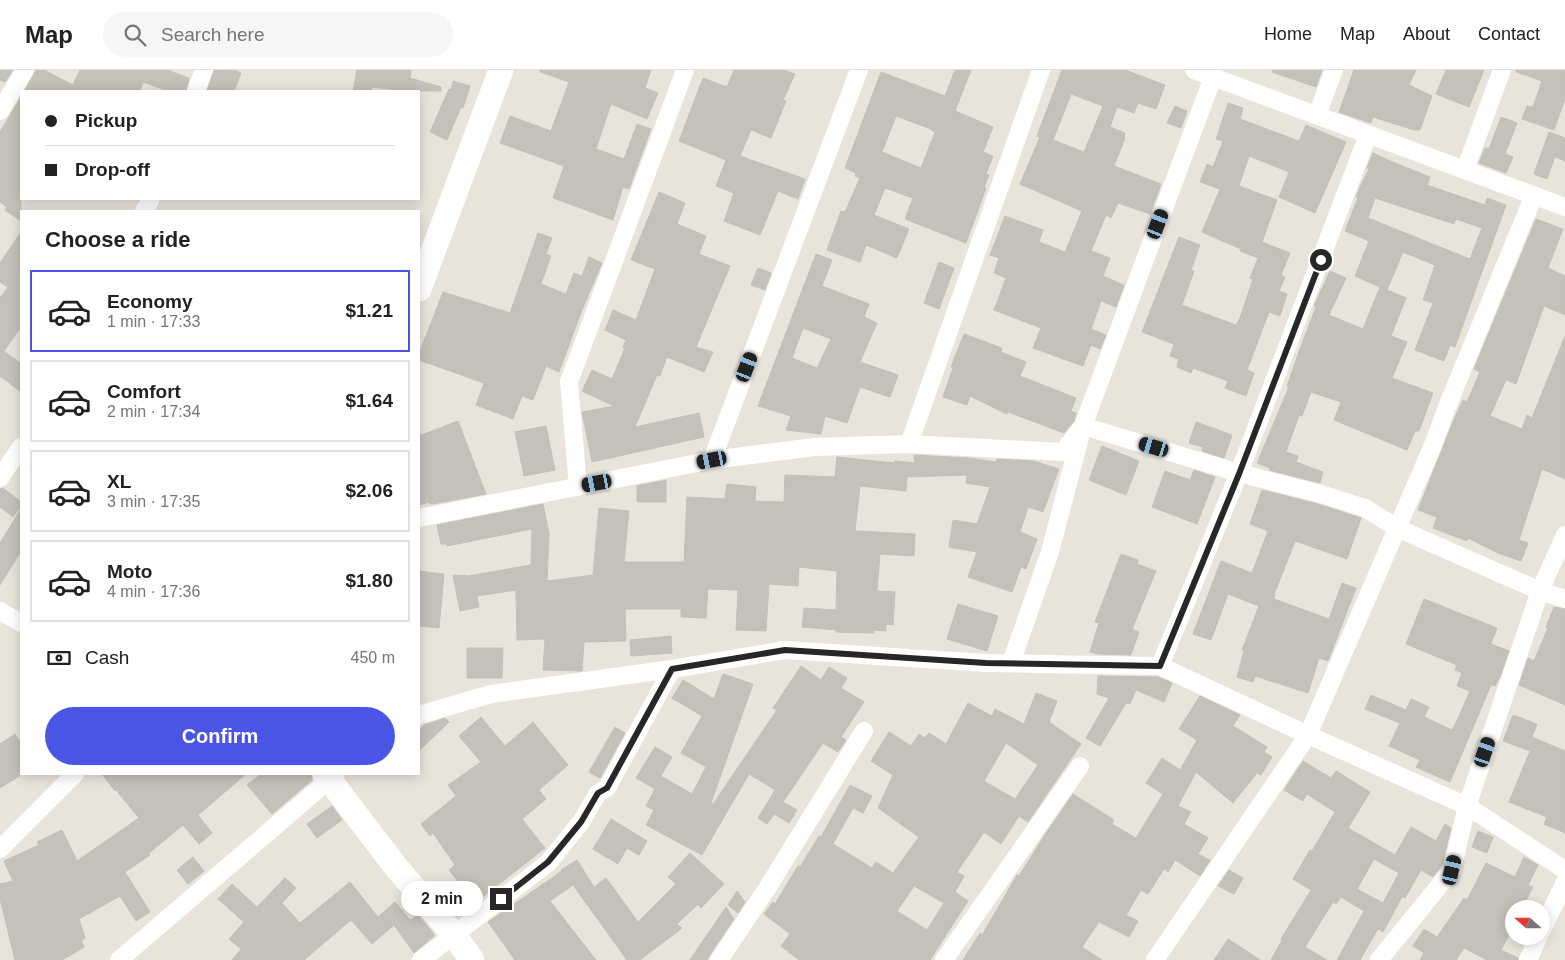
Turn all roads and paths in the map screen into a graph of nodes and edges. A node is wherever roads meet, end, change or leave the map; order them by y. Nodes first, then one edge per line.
1 (25, 70) edge
2 (204, 70) edge
3 (501, 70) edge
4 (685, 70) edge
5 (859, 70) edge
6 (1041, 70) edge
7 (1194, 70) edge
8 (1334, 70) edge
9 (1502, 70) edge
10 (1213, 77) junction
11 (196, 90) edge
12 (0, 111) edge
13 (1317, 115) junction
14 (1368, 135) junction
15 (1465, 170) junction
16 (1534, 195) junction
17 (1565, 207) edge
18 (420, 286) edge
19 (1084, 426) junction
20 (909, 444) junction
21 (20, 448) edge
22 (712, 460) junction
23 (1239, 474) junction
24 (0, 478) edge
25 (578, 487) junction
26 (420, 518) edge
27 (1397, 528) junction
28 (1565, 535) edge
29 (1540, 591) junction
30 (1565, 599) edge
31 (0, 611) edge
32 (20, 622) edge
33 (1011, 663) junction
34 (1160, 666) junction
35 (672, 669) junction
36 (420, 716) edge
37 (864, 730) dead end
38 (1308, 735) junction
39 (1080, 766) dead end
40 (74, 775) edge
41 (330, 776) edge
42 (1467, 806) junction
43 (0, 849) edge
44 (1565, 870) edge
45 (1565, 882) edge
46 (1550, 913) edge
47 (454, 935) junction
48 (1535, 945) edge
49 (119, 960) edge
50 (421, 960) edge
51 (472, 960) edge
52 (719, 960) edge
53 (944, 960) edge
54 (1155, 960) edge
55 (1378, 960) edge
56 (1528, 960) edge

1 - 12 street
2 - 11 street
3 - 18 street
4 - 25 street
5 - 22 street
6 - 20 street
7 - 10 street
8 - 13 street
9 - 15 street
10 - 13 street
10 - 19 street
13 - 14 street
14 - 15 street
14 - 23 street
15 - 16 street
16 - 17 street
16 - 27 street
19 - 20 street
19 - 23 street
19 - 33 street
20 - 22 street
21 - 24 street
22 - 25 street
23 - 27 street
23 - 34 street
25 - 26 street
27 - 29 street
27 - 38 street
28 - 29 street
29 - 30 street
29 - 42 street
31 - 32 street
33 - 34 street
33 - 35 street
34 - 38 street
35 - 36 street
35 - 47 street
37 - 52 street
38 - 42 street
38 - 54 street
39 - 53 street
40 - 43 street
41 - 47 street
41 - 49 street
42 - 44 street
42 - 55 street
45 - 46 street
47 - 50 street
47 - 51 street
48 - 56 street

